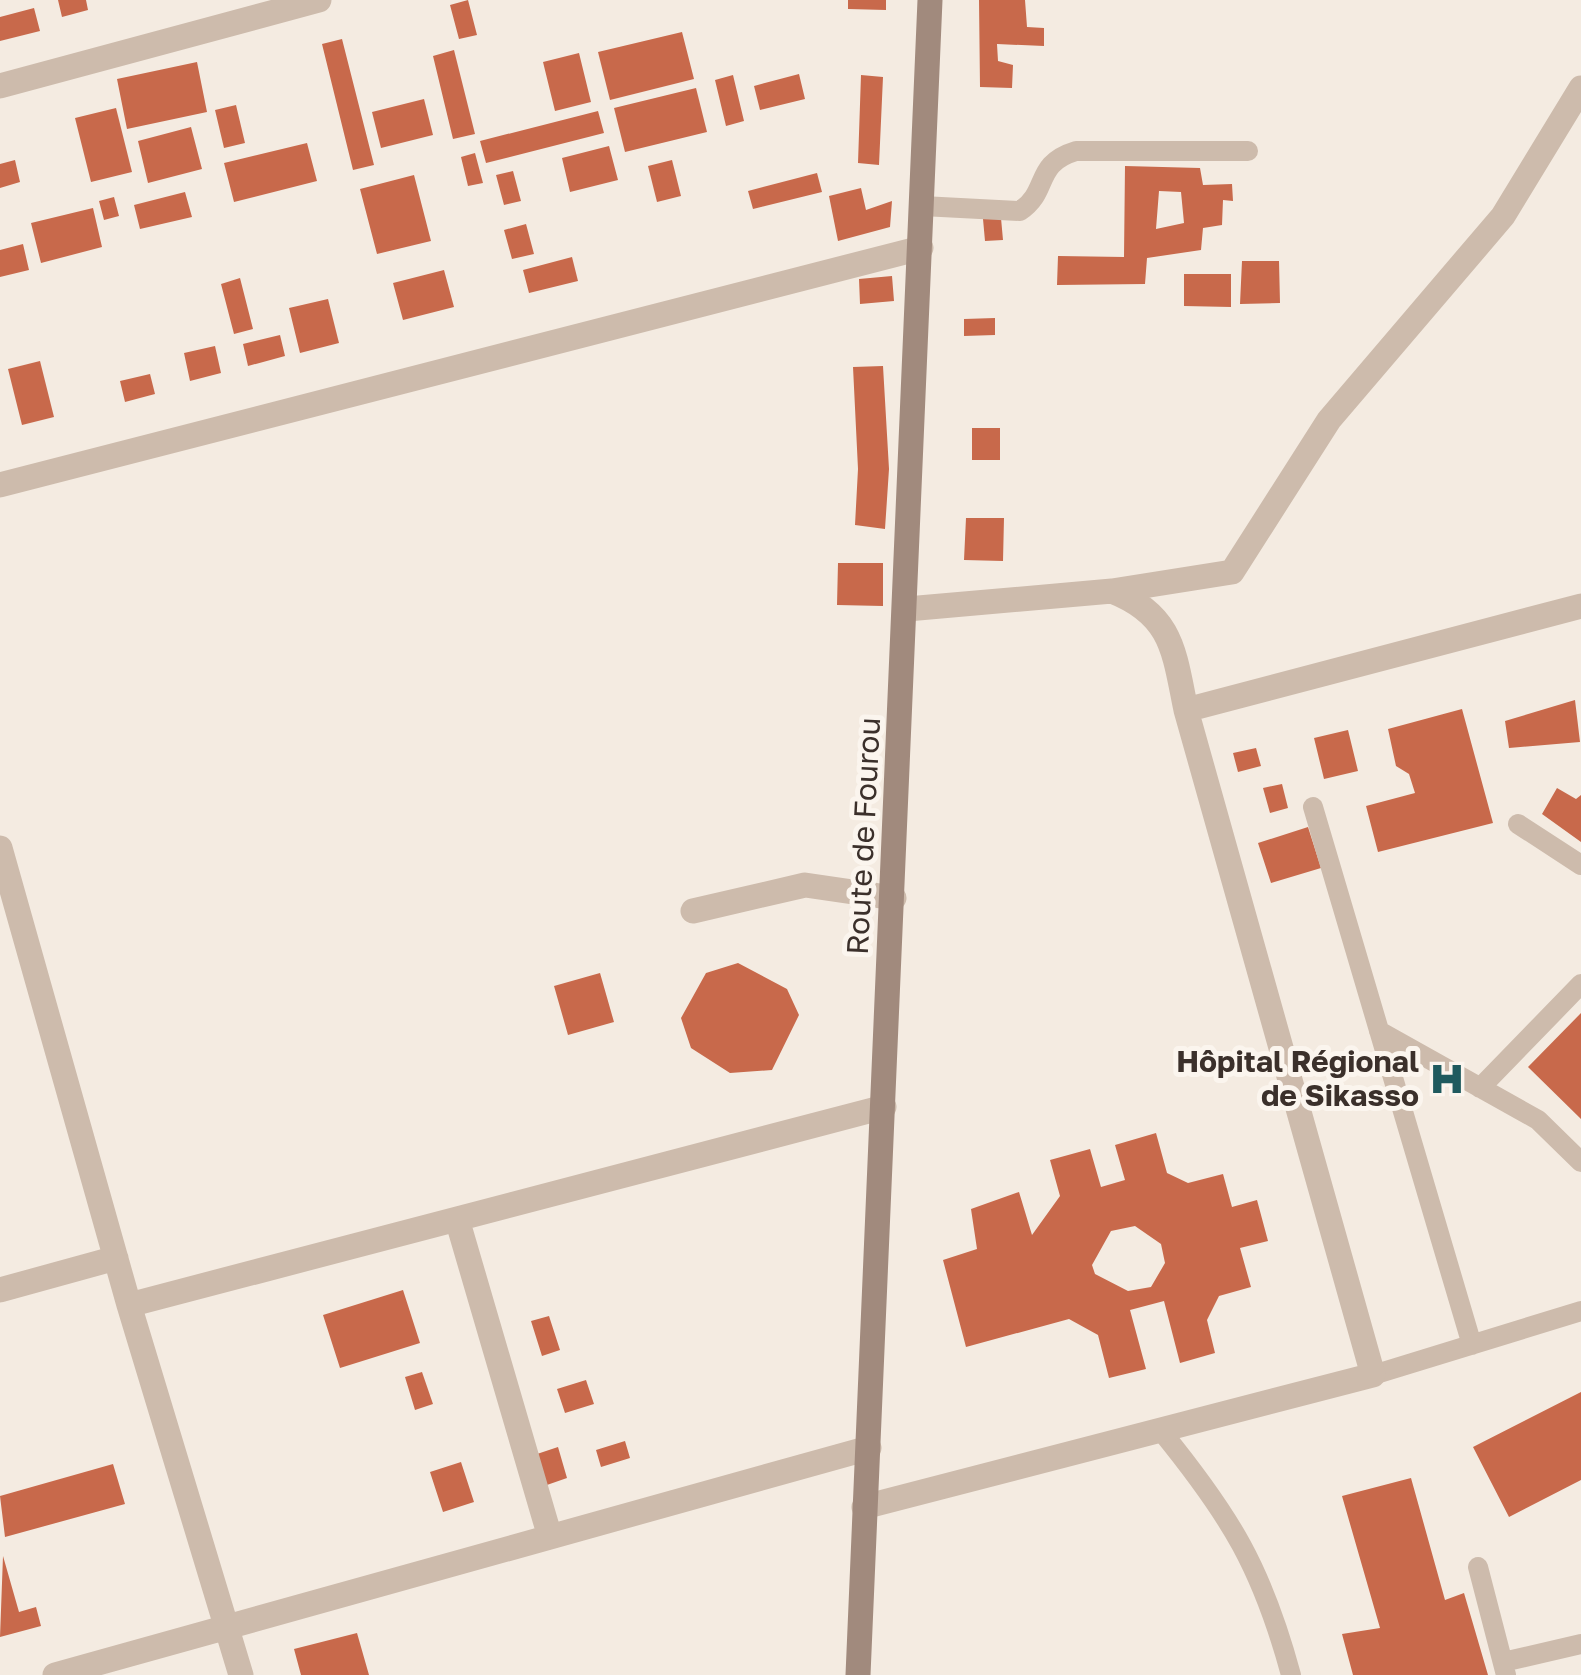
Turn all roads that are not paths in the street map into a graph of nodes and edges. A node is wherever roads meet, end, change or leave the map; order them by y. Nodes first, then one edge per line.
1 (318, 0) edge
2 (930, 0) edge
3 (0, 86) edge
4 (1581, 88) edge
5 (1248, 151) dead end
6 (922, 206) junction
7 (921, 248) junction
8 (0, 484) edge
9 (1112, 592) junction
10 (1581, 606) edge
11 (907, 609) junction
12 (1186, 710) junction
13 (1314, 806) dead end
14 (1518, 824) dead end
15 (0, 848) edge
16 (1581, 866) edge
17 (5, 882) edge
18 (894, 898) junction
19 (692, 911) dead end
20 (1581, 984) edge
21 (1379, 1031) junction
22 (1480, 1088) junction
23 (884, 1107) junction
24 (1581, 1162) edge
25 (457, 1219) junction
26 (116, 1258) junction
27 (0, 1290) edge
28 (129, 1305) junction
29 (1581, 1311) edge
30 (1472, 1344) junction
31 (1373, 1375) junction
32 (1162, 1432) junction
33 (869, 1448) junction
34 (864, 1506) junction
35 (550, 1536) junction
36 (1478, 1567) dead end
37 (228, 1627) junction
38 (1581, 1644) edge
39 (1505, 1668) edge
40 (55, 1675) edge
41 (241, 1675) edge
42 (858, 1675) edge
43 (1291, 1675) edge

1 - 3 street
2 - 6 main road, Route de Fourou
4 - 9 street
5 - 6 lane
6 - 7 main road, Route de Fourou
7 - 8 street
7 - 11 main road, Route de Fourou
9 - 11 street
9 - 12 street
10 - 12 street
11 - 18 main road, Route de Fourou
12 - 31 street
13 - 21 lane
14 - 16 lane
15 - 17 street
17 - 26 street
18 - 19 street
18 - 23 main road, Route de Fourou
20 - 22 lane
21 - 22 lane
21 - 30 lane
22 - 24 lane
23 - 25 street
23 - 33 main road, Route de Fourou
25 - 28 street
25 - 35 street
26 - 27 street
26 - 28 street
28 - 37 street
29 - 30 lane
30 - 31 lane
31 - 32 street
32 - 34 street
32 - 43 lane
33 - 34 main road, Route de Fourou
33 - 35 street
34 - 42 main road, Route de Fourou
35 - 37 street
36 - 39 lane
37 - 40 street
37 - 41 street
38 - 39 lane

